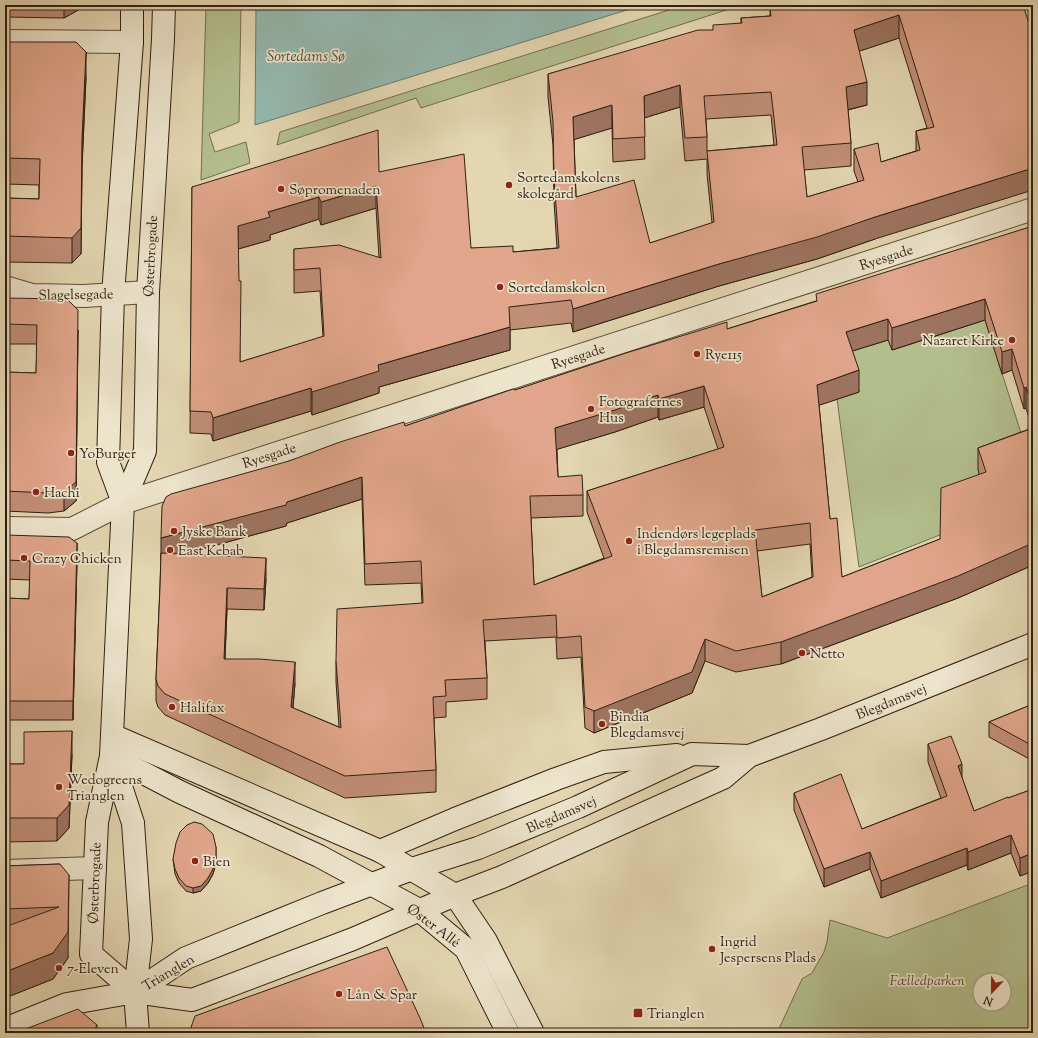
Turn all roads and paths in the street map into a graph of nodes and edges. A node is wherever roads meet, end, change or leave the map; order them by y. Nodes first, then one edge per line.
1 (132, 5) edge
2 (164, 5) edge
3 (5, 41) edge
4 (132, 42) junction
5 (1033, 209) edge
6 (5, 287) edge
7 (148, 292) junction
8 (113, 294) junction
9 (123, 503) junction
10 (5, 528) edge
11 (1033, 644) edge
12 (112, 746) junction
13 (692, 754) junction
14 (749, 756) junction
15 (380, 851) junction
16 (95, 868) junction
17 (412, 869) junction
18 (5, 871) edge
19 (372, 885) junction
20 (455, 895) junction
21 (420, 910) junction
22 (135, 992) junction
23 (5, 1029) edge
24 (138, 1033) edge
25 (508, 1033) edge
26 (533, 1033) edge

1 - 4 street, Østerbrogade
2 - 7 street, Østerbrogade
3 - 4 street
4 - 8 street, Østerbrogade
5 - 9 street, Ryesgade
6 - 8 street, Slagelsegade
7 - 8 street, Slagelsegade
7 - 9 street, Østerbrogade
8 - 9 street, Østerbrogade
9 - 10 street, Ryesgade
9 - 12 street, Østerbrogade
11 - 14 street, Blegdamsvej
12 - 15 street
12 - 16 street, Østerbrogade
12 - 19 street, Øster Allé
12 - 22 street, Østerbrogade
13 - 14 street, Blegdamsvej
13 - 15 street
13 - 17 street, Blegdamsvej
14 - 20 street, Blegdamsvej
15 - 17 street, Øster Allé
16 - 18 street
16 - 22 street, Østerbrogade
17 - 19 street, Blegdamsvej
17 - 20 street, Øster Allé
19 - 21 street, Øster Allé
19 - 22 street, Trianglen
20 - 21 street, Blegdamsvej
20 - 26 street, Øster Allé
21 - 22 street, Trianglen
21 - 25 street, Øster Allé
22 - 23 street
22 - 24 street, Østerbrogade

